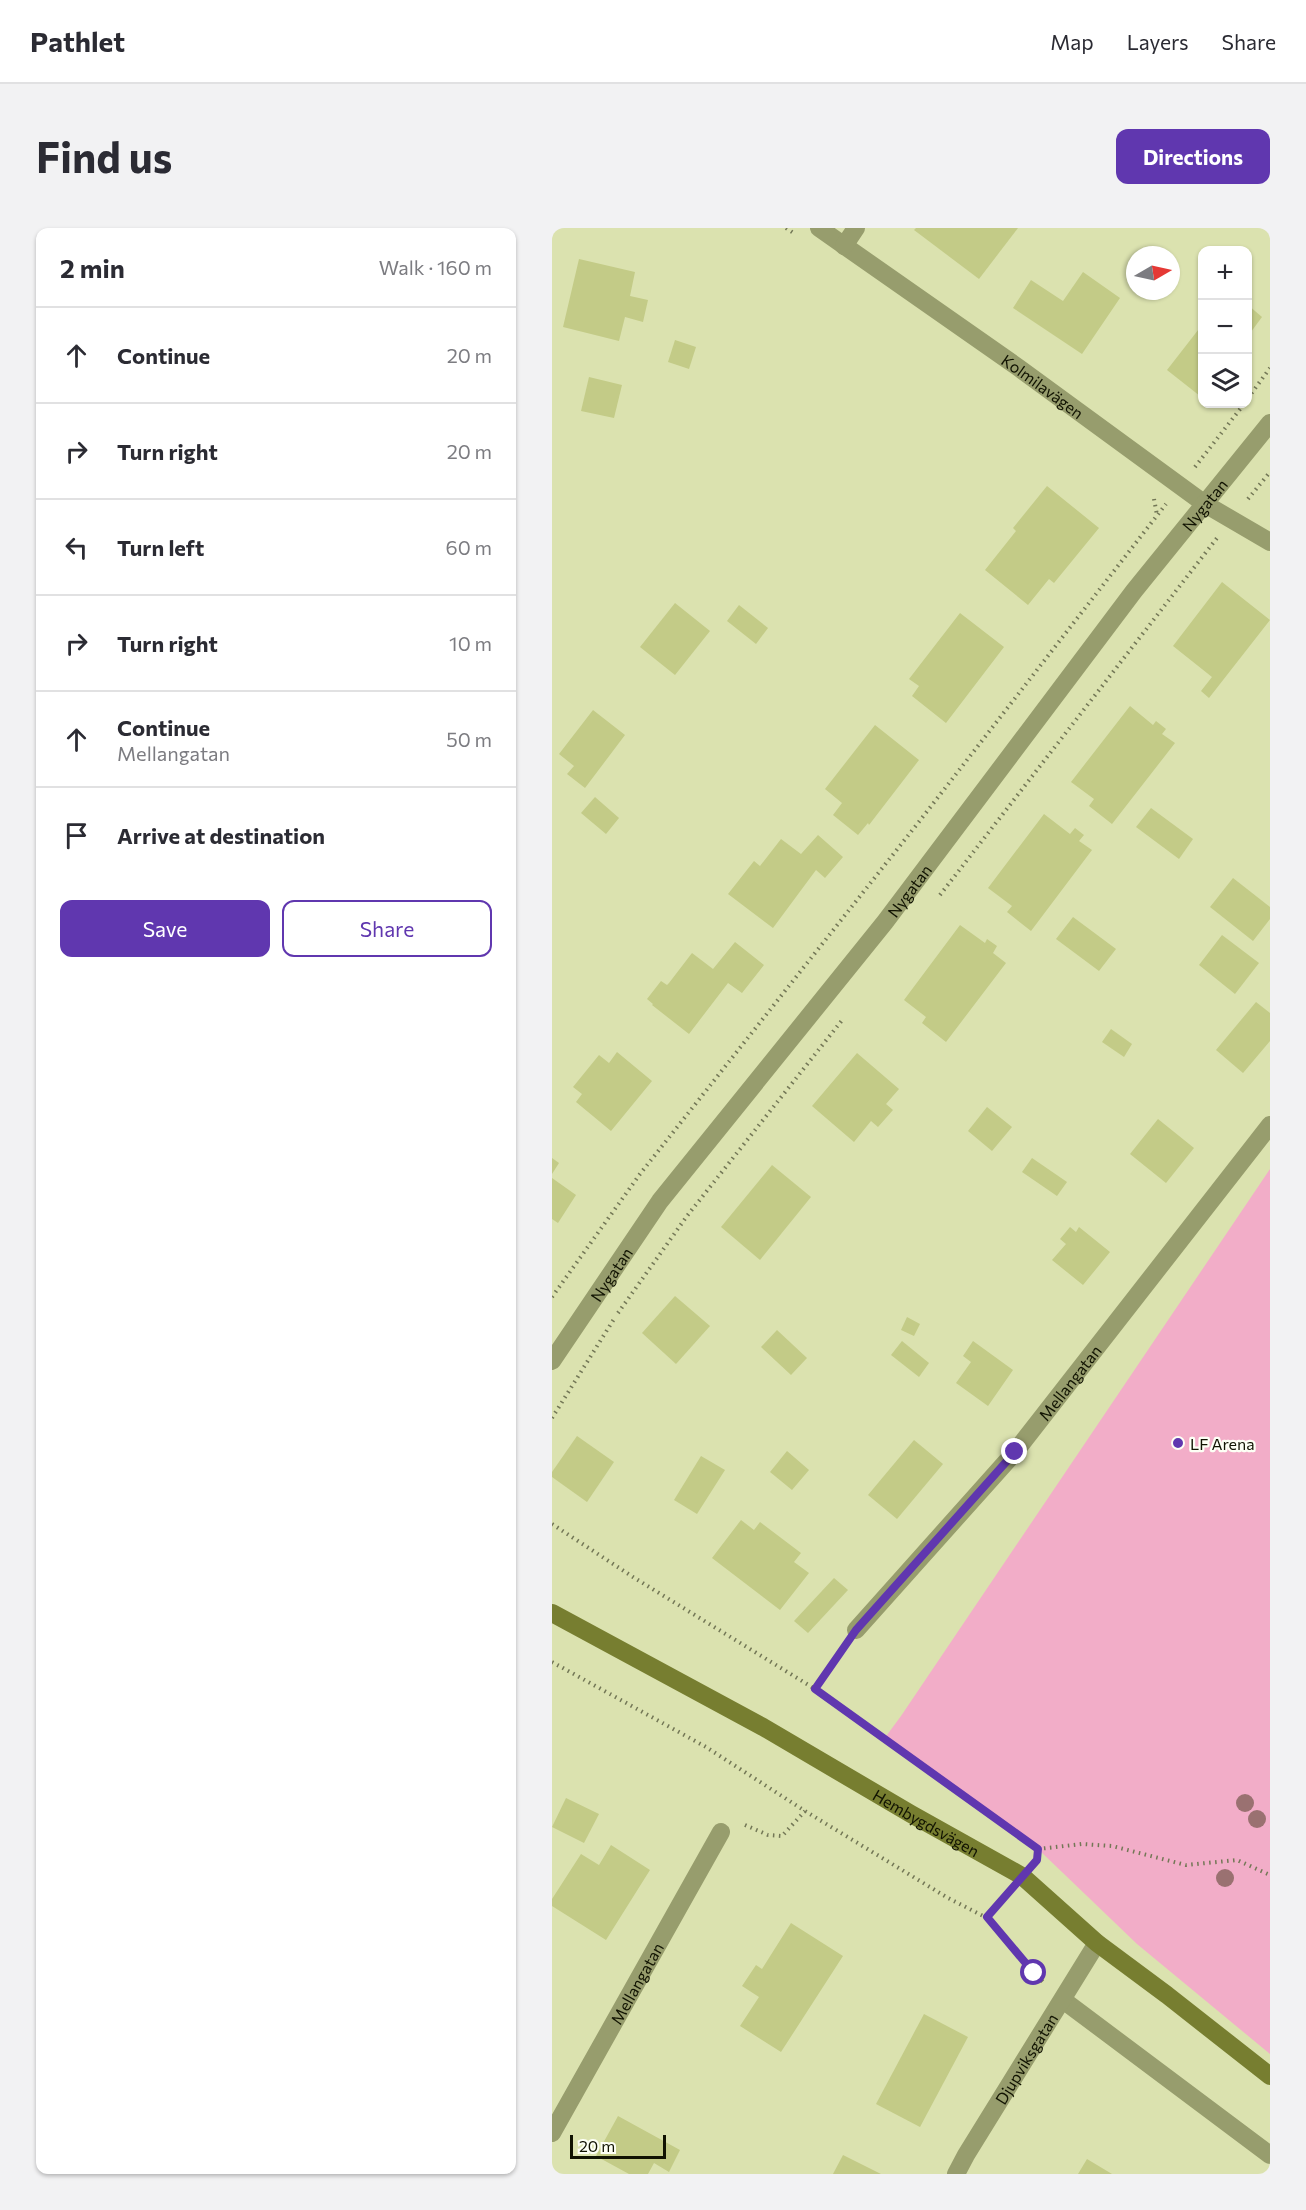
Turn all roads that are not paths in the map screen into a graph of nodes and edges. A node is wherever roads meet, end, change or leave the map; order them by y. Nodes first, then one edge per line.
1 (819, 228) edge
2 (856, 228) edge
3 (844, 246) junction
4 (1270, 423) edge
5 (1204, 504) junction
6 (1270, 542) edge
7 (1270, 1125) edge
8 (552, 1361) edge
9 (552, 1613) edge
10 (856, 1630) road end
11 (721, 1832) road end
12 (1097, 1943) junction
13 (1063, 2000) junction
14 (1270, 2076) edge
15 (552, 2133) edge
16 (1270, 2155) edge
17 (956, 2174) edge

1 - 3 street, Kolmilavägen
2 - 3 street
3 - 5 street, Kolmilavägen
4 - 5 street, Nygatan
5 - 6 street, Kolmilavägen
5 - 8 street, Nygatan
7 - 10 street, Mellangatan
9 - 12 main road, Hembygdsvägen
11 - 15 street, Mellangatan
12 - 13 street, Djupviksgatan
12 - 14 main road, Hembygdsvägen
13 - 16 street
13 - 17 street, Djupviksgatan

